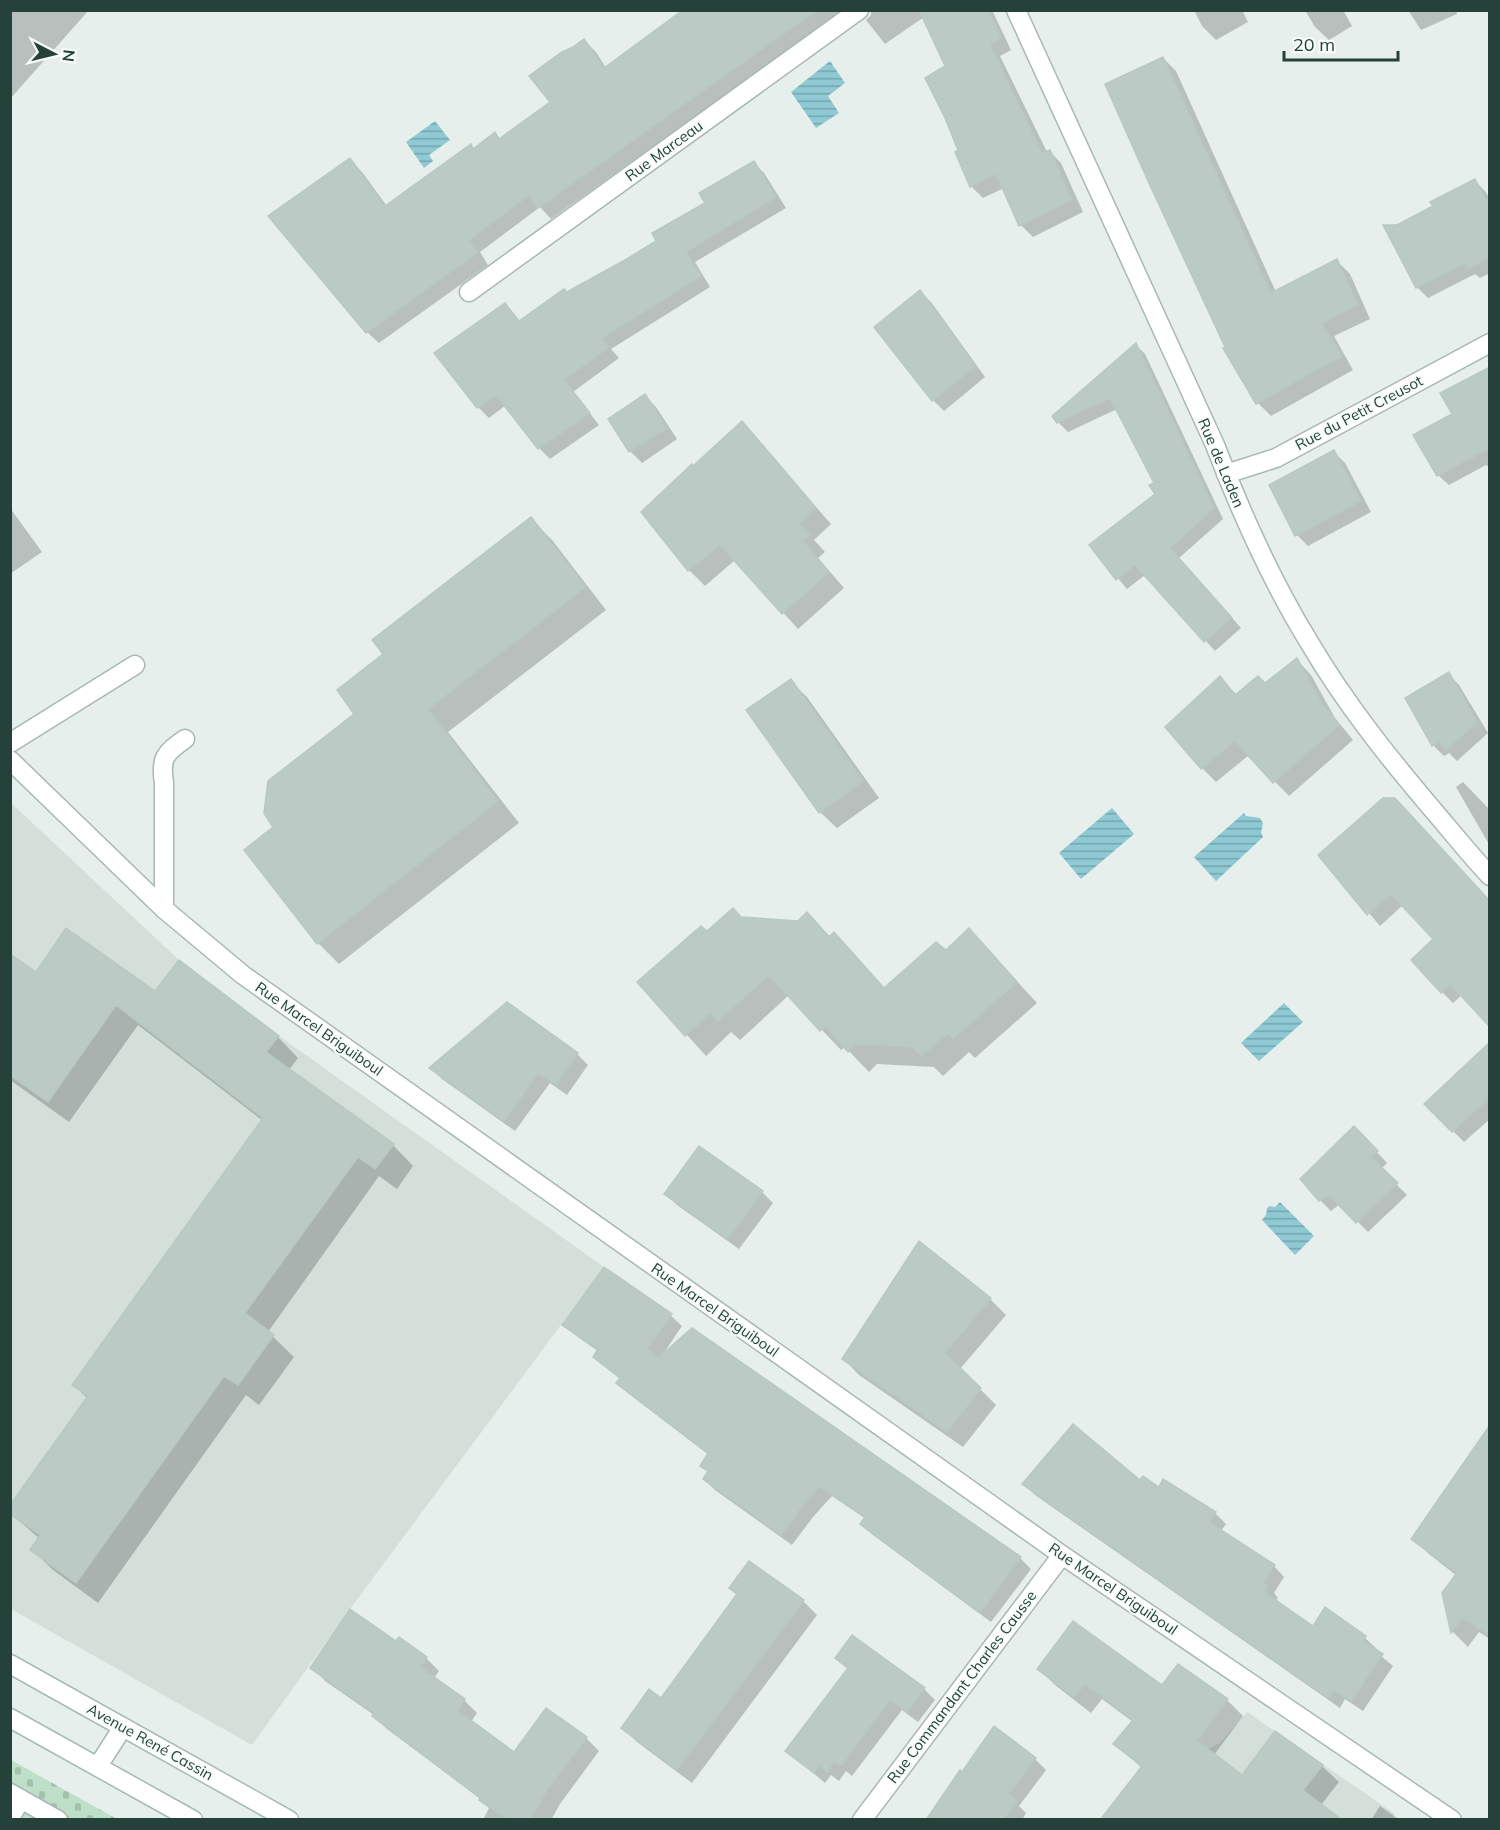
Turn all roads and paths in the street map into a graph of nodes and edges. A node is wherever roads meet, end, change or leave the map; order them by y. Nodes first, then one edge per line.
1 (859, 10) edge
2 (1017, 10) edge
3 (469, 292) dead end
4 (1490, 343) edge
5 (1226, 474) junction
6 (135, 665) dead end
7 (184, 738) dead end
8 (10, 743) edge
9 (10, 760) edge
10 (1490, 876) edge
11 (164, 909) junction
12 (1062, 1555) junction
13 (10, 1664) edge
14 (10, 1718) edge
15 (123, 1727) junction
16 (98, 1767) junction
17 (16, 1796) edge
18 (10, 1818) edge
19 (58, 1820) edge
20 (193, 1820) edge
21 (289, 1820) edge
22 (862, 1820) edge
23 (1452, 1820) edge

1 - 3 street, Rue Marceau
2 - 5 street, Rue de Laden
4 - 5 street, Rue du Petit Creusot
5 - 10 street, Rue de Laden
6 - 8 street
7 - 11 street
9 - 11 street, Rue Marcel Briguiboul
11 - 12 street, Rue Marcel Briguiboul
12 - 22 street, Rue Commandant Charles Causse
12 - 23 street, Rue Marcel Briguiboul
13 - 15 street, Avenue René Cassin
14 - 16 street
15 - 16 street
15 - 21 street, Avenue René Cassin
16 - 20 street
17 - 18 street
17 - 19 street

